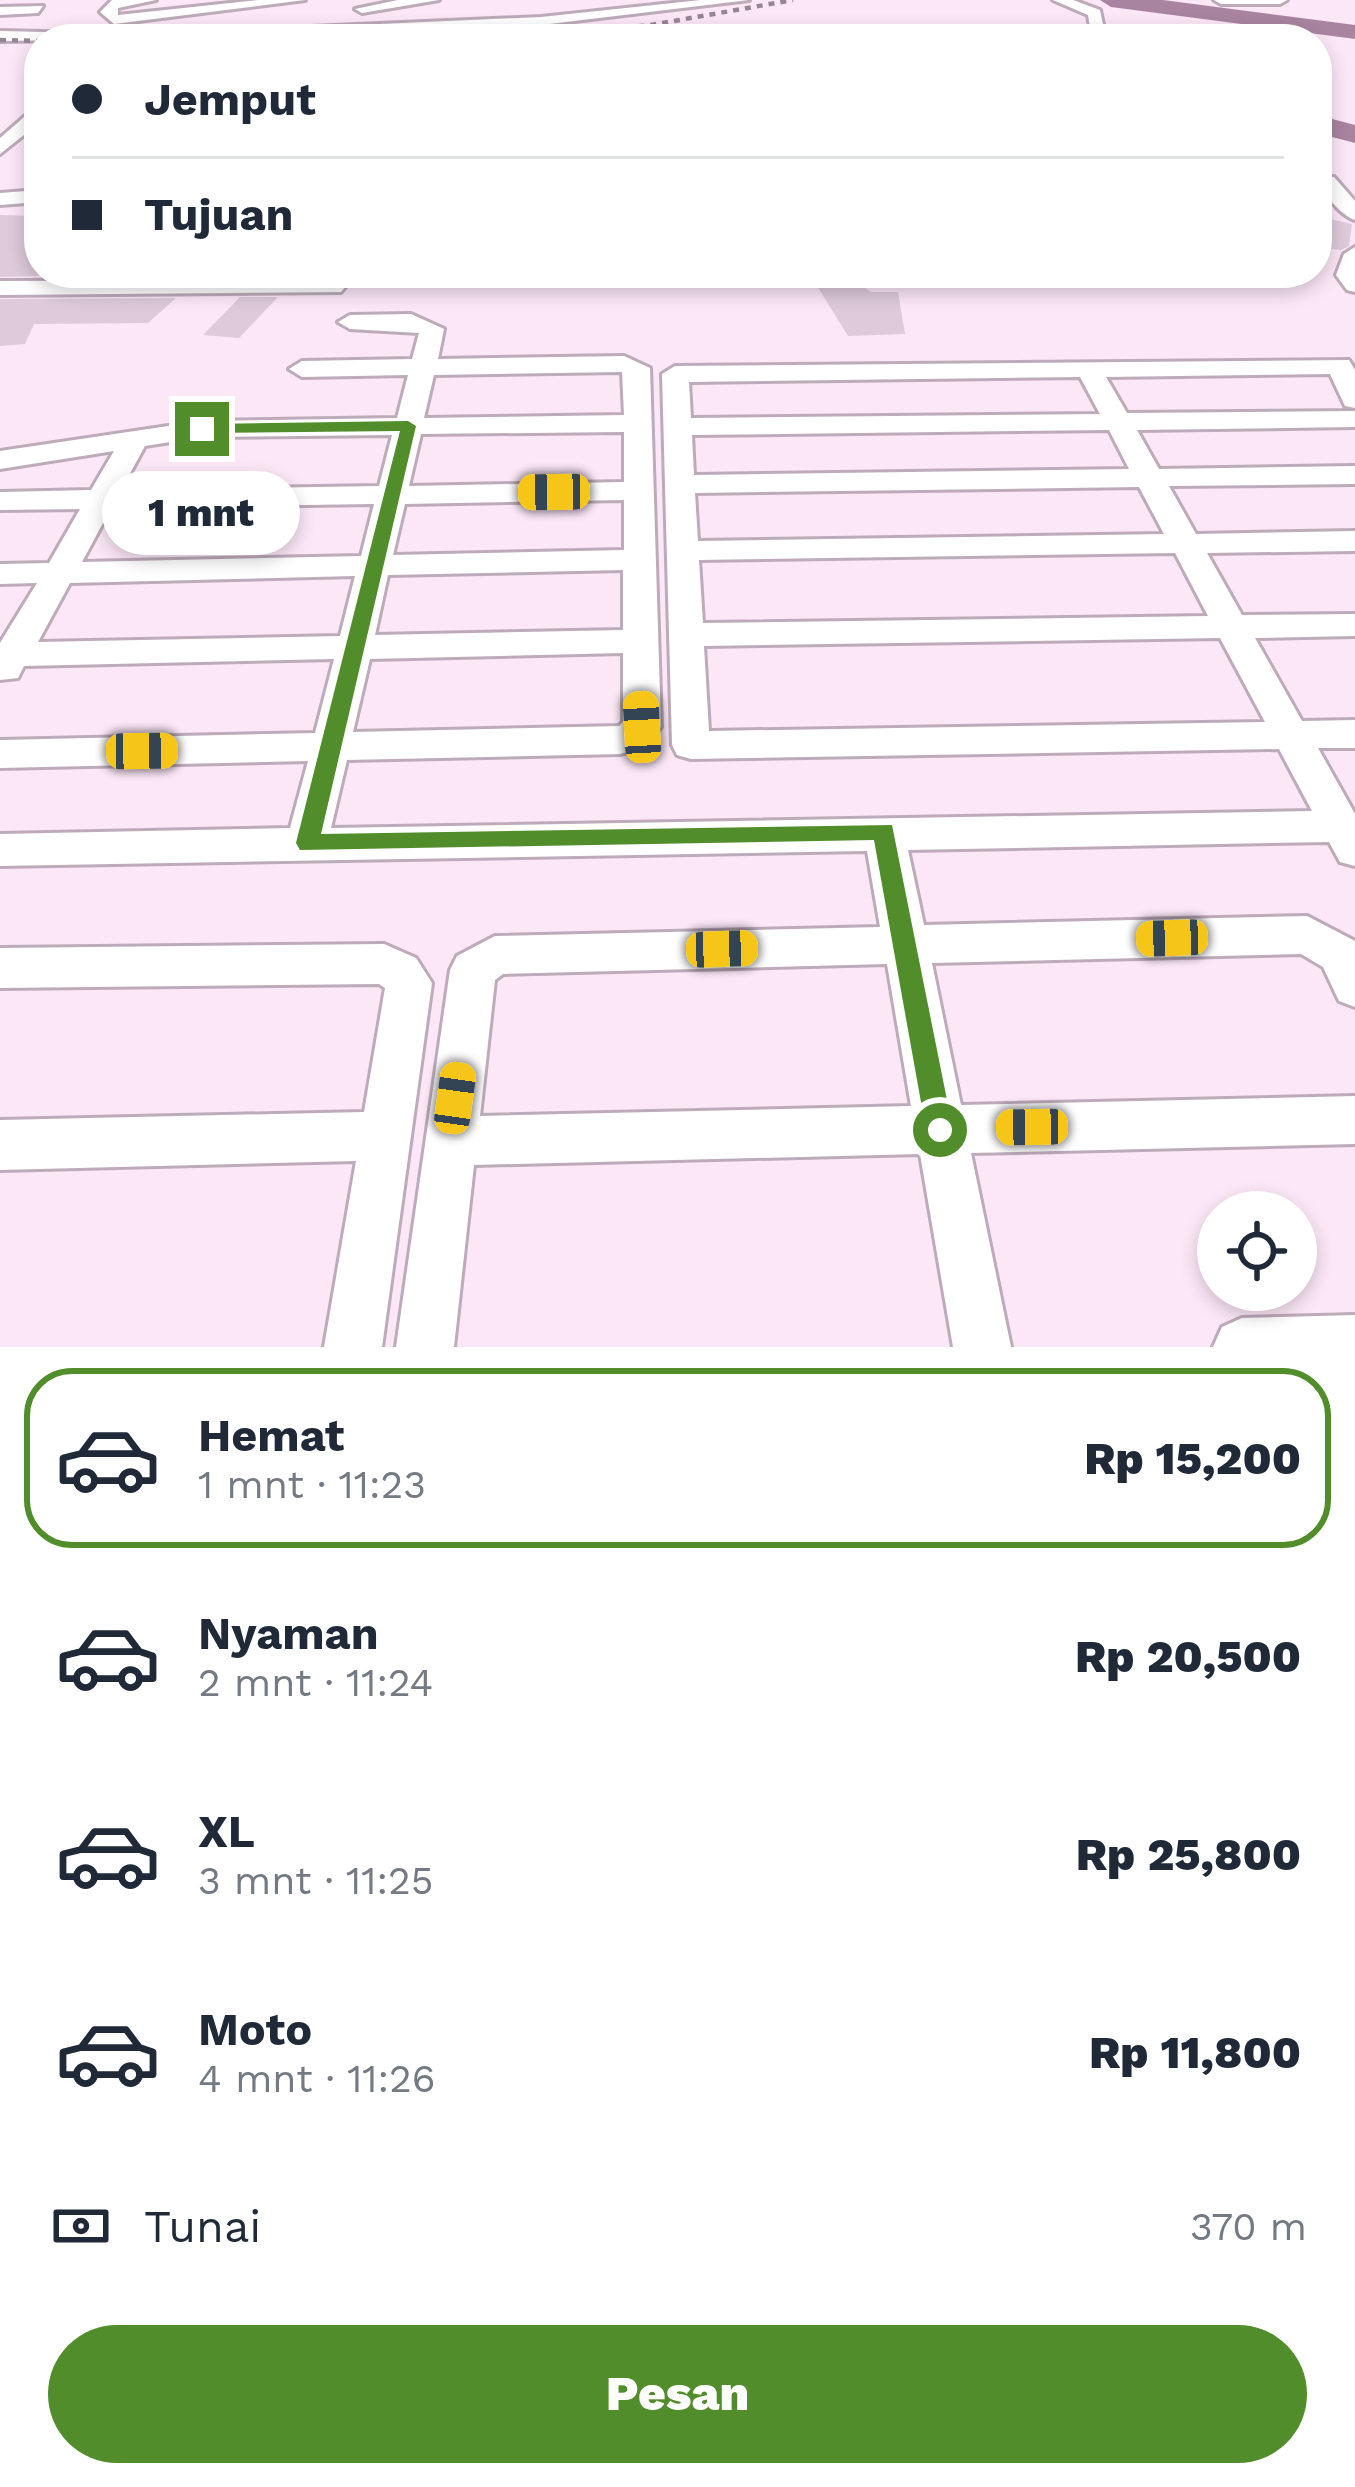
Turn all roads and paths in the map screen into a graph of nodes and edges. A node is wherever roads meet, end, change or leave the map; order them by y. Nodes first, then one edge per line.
1 (148, 0) edge
2 (298, 0) edge
3 (432, 0) edge
4 (742, 0) edge
5 (1060, 0) edge
6 (1221, 0) edge
7 (1280, 0) edge
8 (408, 1) edge
9 (528, 4) dead end
10 (0, 10) edge
11 (38, 10) dead end
12 (348, 10) dead end
13 (328, 13) dead end
14 (286, 18) dead end
15 (476, 24) edge
16 (1092, 24) edge
17 (24, 122) edge
18 (0, 148) edge
19 (1332, 190) edge
20 (1355, 214) edge
21 (1355, 254) edge
22 (1355, 285) edge
23 (350, 322) dead end
24 (423, 367) junction
25 (302, 369) dead end
26 (1089, 369) junction
27 (1355, 400) edge
28 (1355, 419) edge
29 (1118, 422) junction
30 (635, 423) junction
31 (408, 426) junction
32 (677, 427) junction
33 (136, 437) junction
34 (0, 460) edge
35 (1355, 475) edge
36 (1149, 478) junction
37 (680, 484) junction
38 (636, 490) junction
39 (392, 494) junction
40 (101, 499) junction
41 (0, 501) edge
42 (1355, 541) edge
43 (1186, 544) junction
44 (682, 551) junction
45 (637, 560) junction
46 (374, 566) junction
47 (59, 573) junction
48 (0, 574) edge
49 (1355, 625) edge
50 (1232, 627) junction
51 (686, 635) junction
52 (637, 641) junction
53 (355, 647) junction
54 (4, 662) edge
55 (1355, 734) edge
56 (1292, 735) junction
57 (331, 747) junction
58 (0, 754) edge
59 (884, 831) junction
60 (1348, 838) edge
61 (308, 843) junction
62 (0, 850) edge
63 (904, 944) junction
64 (0, 968) edge
65 (1355, 987) edge
66 (1355, 1120) edge
67 (940, 1130) junction
68 (387, 1136) junction
69 (449, 1141) junction
70 (0, 1145) edge
71 (1355, 1344) edge
72 (353, 1347) edge
73 (425, 1347) edge
74 (982, 1347) edge
75 (1242, 1347) edge

1 - 2 street
3 - 8 street
4 - 15 street
5 - 16 street
6 - 7 street
8 - 9 street
8 - 12 street
10 - 11 street
13 - 14 street
17 - 18 street
19 - 20 street
21 - 22 street
23 - 24 street
24 - 25 street
24 - 30 street
24 - 31 street
26 - 27 street
26 - 29 street
26 - 32 street
28 - 29 street
29 - 32 street
29 - 36 street
30 - 31 street
30 - 38 street
31 - 33 street
31 - 39 street
32 - 37 street
33 - 34 street
33 - 40 street
35 - 36 street
36 - 37 street
36 - 43 street
37 - 44 street
38 - 39 street
38 - 45 street
39 - 40 street
39 - 46 street
40 - 41 street
40 - 47 street
42 - 43 street
43 - 44 street
43 - 50 street
44 - 51 street
45 - 46 street
45 - 52 street
46 - 47 street
46 - 53 street
47 - 48 street
47 - 54 street
49 - 50 street
50 - 51 street
50 - 56 street
51 - 56 street
52 - 53 street
52 - 57 street
53 - 54 street
53 - 57 street
55 - 56 street
56 - 60 street
57 - 58 street
57 - 61 street
59 - 60 street
59 - 61 street
59 - 63 street
61 - 62 street
63 - 65 street
63 - 67 street
63 - 69 street
64 - 68 street
66 - 67 street
67 - 69 street
67 - 74 street
68 - 70 street
68 - 72 street
69 - 73 street
71 - 75 street

